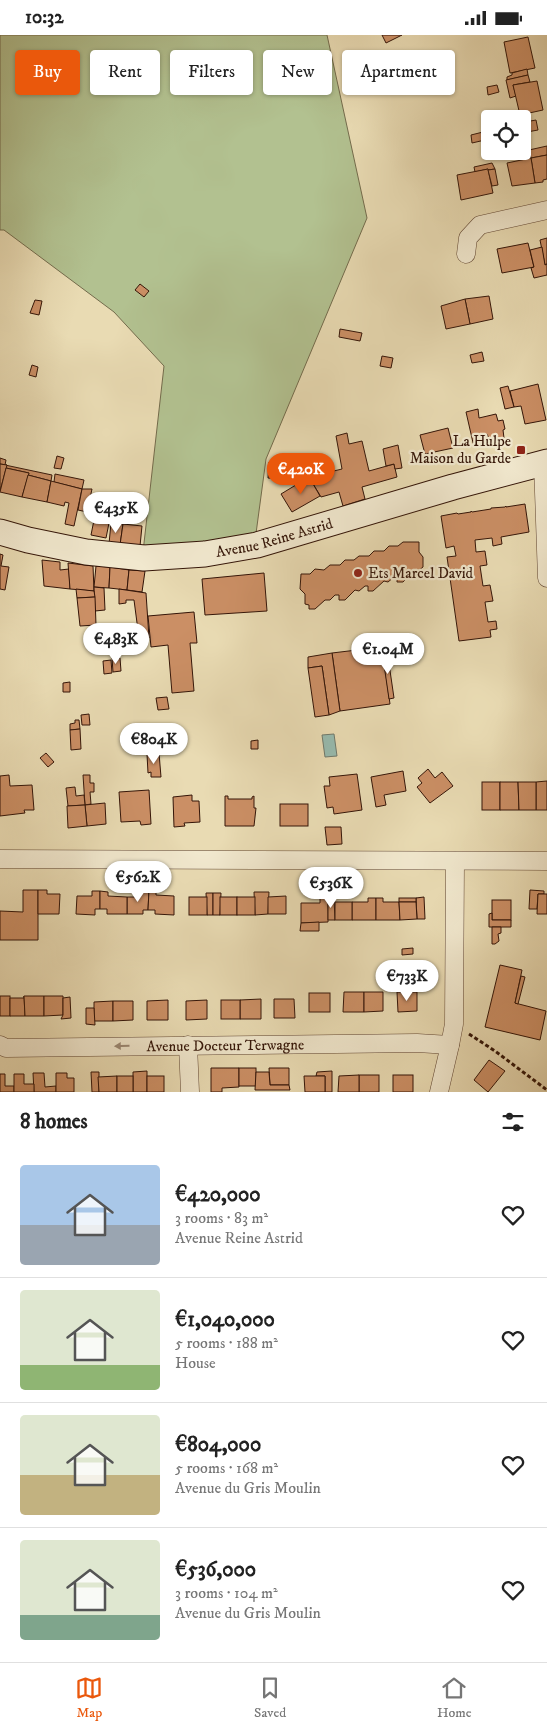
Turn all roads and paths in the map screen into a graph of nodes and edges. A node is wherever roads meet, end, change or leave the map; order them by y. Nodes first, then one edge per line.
1 (547, 210) edge
2 (466, 254) dead end
3 (545, 462) edge
4 (0, 532) edge
5 (547, 578) edge
6 (0, 859) edge
7 (455, 861) junction
8 (547, 861) edge
9 (454, 1024) junction
10 (0, 1045) edge
11 (188, 1045) junction
12 (450, 1045) junction
13 (547, 1090) edge
14 (190, 1092) edge
15 (439, 1092) edge

1 - 2 street
3 - 4 main road, Avenue Reine Astrid
3 - 5 street, Avenue Reine Astrid
6 - 7 street
7 - 8 street
7 - 9 street
9 - 12 street
9 - 13 path
11 -> 10 street, Avenue Docteur Terwagne
11 - 12 street, Avenue Docteur Terwagne
11 - 14 street
12 - 15 street

